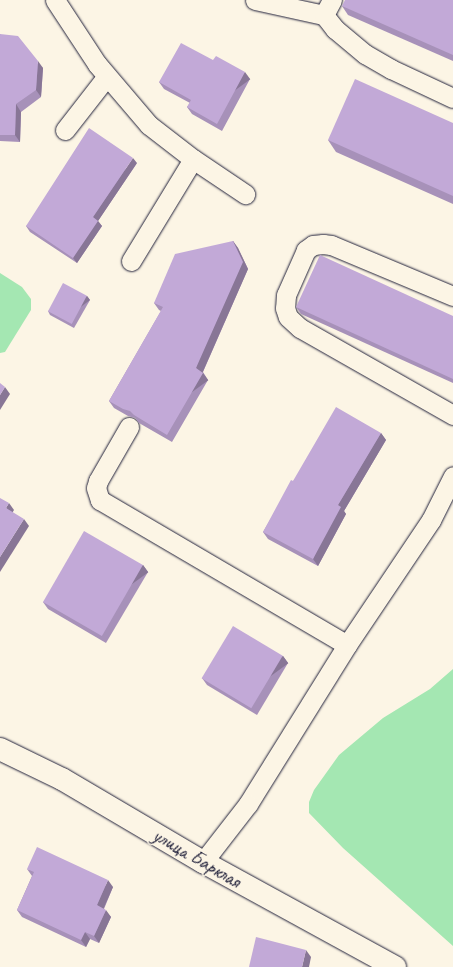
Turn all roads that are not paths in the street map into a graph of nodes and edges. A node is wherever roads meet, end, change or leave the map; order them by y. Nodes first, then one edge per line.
1 (55, 0) edge
2 (255, 0) edge
3 (328, 8) edge
4 (108, 76) junction
5 (453, 98) edge
6 (65, 130) dead end
7 (193, 159) junction
8 (245, 194) dead end
9 (131, 261) dead end
10 (453, 296) edge
11 (453, 415) edge
12 (129, 427) dead end
13 (453, 476) edge
14 (347, 645) junction
15 (0, 748) edge
16 (203, 862) junction
17 (395, 967) edge

1 - 4 lane
2 - 3 lane
3 - 5 lane
4 - 6 lane
4 - 7 lane
7 - 8 lane
7 - 9 lane
10 - 11 lane
12 - 14 lane
13 - 14 lane
14 - 16 lane
15 - 16 street, улица Барклая
16 - 17 street, улица Барклая

